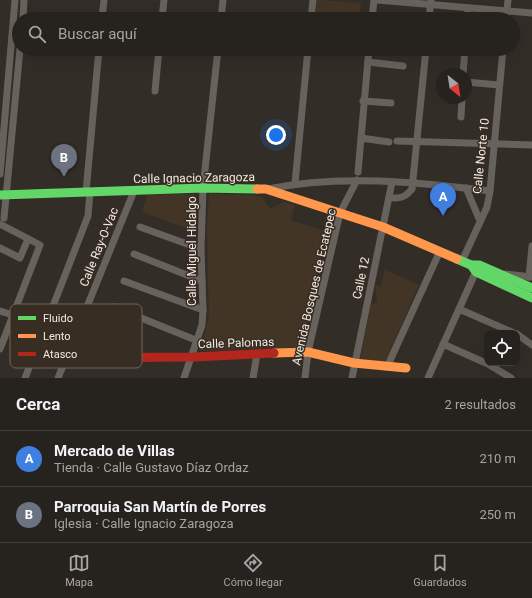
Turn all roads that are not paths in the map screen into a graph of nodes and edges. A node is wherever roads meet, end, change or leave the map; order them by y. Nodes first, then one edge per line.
1 (15, 0) edge
2 (24, 0) edge
3 (104, 0) edge
4 (164, 0) edge
5 (223, 0) edge
6 (313, 0) edge
7 (376, 0) edge
8 (508, 0) edge
9 (430, 3) edge
10 (468, 9) junction
11 (507, 11) junction
12 (14, 12) edge
13 (23, 12) edge
14 (103, 12) edge
15 (163, 12) edge
16 (222, 12) edge
17 (312, 12) edge
18 (373, 12) edge
19 (468, 12) edge
20 (520, 12) edge
21 (520, 12) edge
22 (532, 13) edge
23 (12, 34) edge
24 (19, 56) edge
25 (98, 56) edge
26 (158, 56) edge
27 (217, 56) edge
28 (307, 56) edge
29 (368, 56) edge
30 (425, 56) edge
31 (465, 56) edge
32 (502, 56) edge
33 (368, 62) junction
34 (403, 66) dead end
35 (464, 68) edge
36 (472, 83) edge
37 (499, 85) junction
38 (155, 91) dead end
39 (364, 101) junction
40 (391, 103) dead end
41 (462, 104) edge
42 (461, 117) dead end
43 (361, 138) junction
44 (397, 141) dead end
45 (389, 142) dead end
46 (417, 142) junction
47 (494, 143) junction
48 (532, 145) edge
49 (1, 158) junction
50 (9, 158) junction
51 (358, 172) dead end
52 (0, 174) edge
53 (357, 180) junction
54 (392, 182) junction
55 (295, 183) junction
56 (413, 184) junction
57 (203, 188) junction
58 (466, 188) junction
59 (266, 189) junction
60 (134, 190) junction
61 (490, 191) junction
62 (88, 192) junction
63 (3, 195) edge
64 (389, 197) junction
65 (340, 213) junction
66 (4, 218) dead end
67 (480, 221) junction
68 (0, 224) edge
69 (140, 226) dead end
70 (383, 227) junction
71 (28, 240) junction
72 (532, 246) edge
73 (0, 248) edge
74 (201, 249) junction
75 (440, 251) junction
76 (134, 254) dead end
77 (472, 265) junction
78 (500, 273) junction
79 (531, 277) edge
80 (124, 281) dead end
81 (202, 281) junction
82 (532, 288) edge
83 (532, 298) edge
84 (16, 304) edge
85 (54, 304) edge
86 (88, 304) edge
87 (459, 309) junction
88 (0, 310) edge
89 (203, 310) junction
90 (10, 314) edge
91 (142, 318) edge
92 (10, 320) edge
93 (507, 330) edge
94 (520, 336) edge
95 (198, 341) junction
96 (443, 344) junction
97 (532, 345) edge
98 (0, 348) edge
99 (308, 352) junction
100 (258, 354) junction
101 (142, 357) edge
102 (193, 357) junction
103 (354, 363) junction
104 (387, 366) junction
105 (29, 368) edge
106 (62, 368) edge
107 (406, 368) dead end
108 (25, 378) edge
109 (58, 378) edge
110 (184, 378) edge
111 (253, 378) edge
112 (305, 378) edge
113 (352, 378) edge
114 (428, 378) edge
115 (511, 378) edge

1 - 12 street
2 - 13 street
3 - 14 street
4 - 15 street
5 - 16 street
6 - 17 street
7 - 9 street
7 - 18 street
8 - 11 street
9 - 10 street
10 - 11 street
10 - 19 street
11 - 20 street
21 - 22 street
23 - 49 street
24 - 50 street
25 - 62 street
26 - 38 street
27 - 57 street, Calle Miguel Hidalgo
28 - 55 street
29 - 33 street
30 - 46 street
31 - 35 street
32 - 37 street, Calle Norte 10
33 - 34 street
33 - 39 street
36 - 37 street
37 - 47 street, Calle Norte 10
39 - 40 street
39 - 43 street
41 - 42 street
43 - 45 street
43 - 51 street
44 - 46 street
46 - 47 street
46 - 56 street
47 - 48 street
47 - 61 street, Calle Norte 10
49 - 50 street
49 - 52 street
50 - 63 street
53 - 54 street
53 - 55 street
53 - 65 street, Avenida Bosques de Ecatepec
54 - 56 street
54 - 64 street, Calle 12
55 - 59 street
56 - 58 street
56 - 64 street
57 - 59 street, Calle Ignacio Zaragoza
57 - 60 street, Calle Ignacio Zaragoza
57 - 74 street, Calle Miguel Hidalgo
58 - 61 street
58 - 67 street
59 - 65 street, Calle Ignacio Zaragoza
60 - 62 street, Calle Ignacio Zaragoza
60 - 86 street, Calle Ray-O-Vac
61 - 67 street, Calle Norte 10
62 - 63 street, Calle Ignacio Zaragoza
62 - 85 street
63 - 66 street
64 - 70 street, Calle 12
65 - 70 street, Calle Ignacio Zaragoza
65 - 99 street, Avenida Bosques de Ecatepec
67 - 77 street, Calle Norte 10
68 - 71 street
69 - 74 street
70 - 75 street, Calle Ignacio Zaragoza
70 - 103 street, Calle 12
71 - 73 street
71 - 84 street
72 - 79 street
74 - 81 street, Calle Miguel Hidalgo
75 - 77 street, Calle Ignacio Zaragoza
75 - 104 street
76 - 81 street
77 - 78 street
77 - 83 street
77 - 87 street, Calle Norte 10
78 - 79 street
78 - 82 street
80 - 89 street
81 - 89 street, Calle Miguel Hidalgo
87 - 93 street
87 - 96 street, Calle Norte 10
88 - 90 street
89 - 95 street, Calle Miguel Hidalgo
91 - 95 street
92 - 98 street
94 - 97 street
95 - 102 street, Calle Miguel Hidalgo
96 - 114 street, Calle Norte 10
96 - 115 street
99 - 100 street, Calle Palomas
99 - 103 street, Calle Palomas
99 - 112 street, Avenida Bosques de Ecatepec
100 - 102 street, Calle Palomas
100 - 111 street
101 - 102 street, Calle Palomas
102 - 110 street, Calle Miguel Hidalgo
103 - 104 street, Calle Palomas
103 - 113 street, Calle 12
104 - 107 street, Calle Palomas
105 - 108 street
106 - 109 street, Calle Ray-O-Vac

